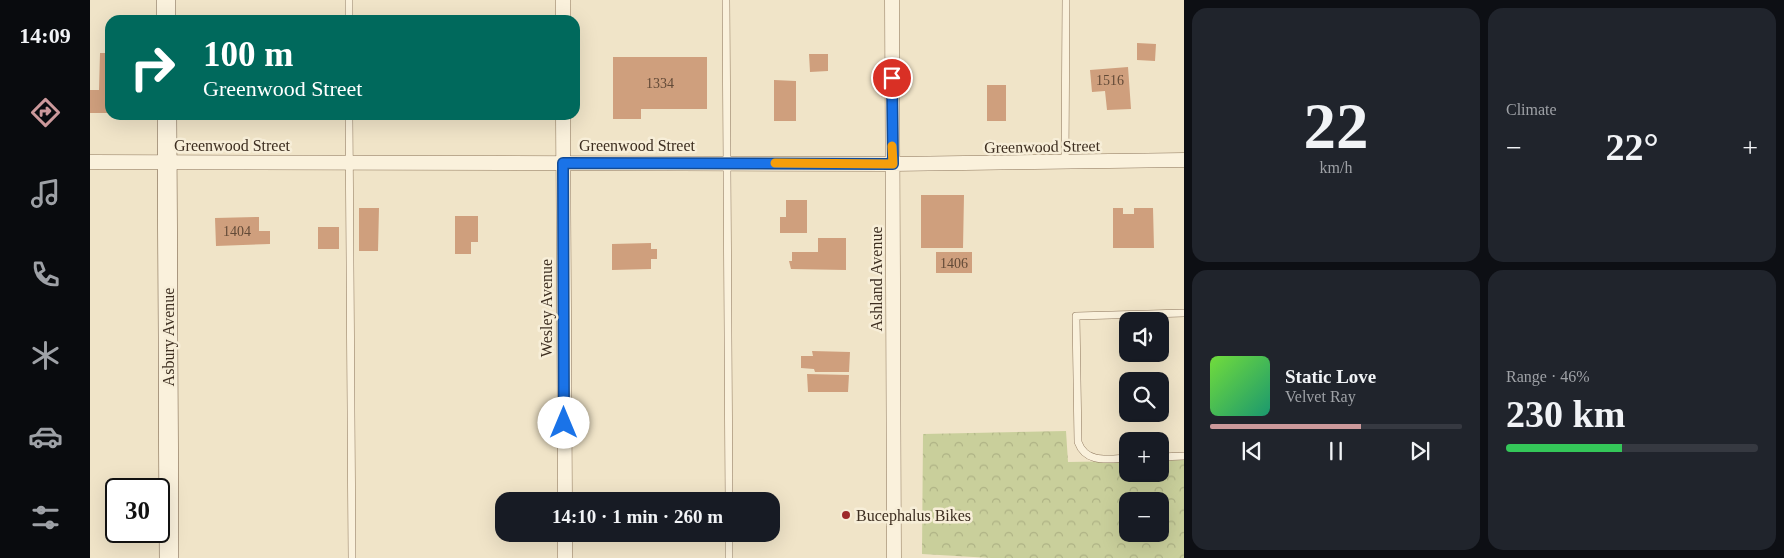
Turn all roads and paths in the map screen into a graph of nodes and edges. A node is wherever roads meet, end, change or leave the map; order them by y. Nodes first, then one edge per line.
1 (166, 0) edge
2 (349, 0) edge
3 (563, 0) edge
4 (726, 0) edge
5 (892, 0) edge
6 (1066, 0) edge
7 (166, 15) edge
8 (349, 15) edge
9 (563, 15) edge
10 (167, 120) edge
11 (349, 120) edge
12 (563, 120) edge
13 (1184, 160) edge
14 (90, 162) edge
15 (167, 162) junction
16 (349, 163) junction
17 (563, 163) junction
18 (726, 163) junction
19 (893, 164) junction
20 (1065, 164) junction
21 (1184, 314) edge
22 (1184, 456) edge
23 (1169, 457) edge
24 (1119, 458) edge
25 (565, 492) edge
26 (729, 492) edge
27 (565, 542) edge
28 (729, 542) edge
29 (169, 558) edge
30 (352, 558) edge
31 (565, 558) edge
32 (729, 558) edge
33 (894, 558) edge

1 - 7 main road
2 - 8 lane
3 - 9 street
4 - 18 lane
5 - 19 street, Ashland Avenue
6 - 20 lane
10 - 15 main road, Asbury Avenue
11 - 16 lane
12 - 17 street, Wesley Avenue
13 - 20 street, Greenwood Street
14 - 15 street, Greenwood Street
15 - 16 street, Greenwood Street
15 - 29 main road, Asbury Avenue
16 - 17 street, Greenwood Street
16 - 30 lane
17 - 18 street, Greenwood Street
17 - 25 street, Wesley Avenue
18 - 19 street, Greenwood Street
18 - 26 lane
19 - 20 street, Greenwood Street
19 - 33 street, Ashland Avenue
21 - 24 lane
22 - 23 lane
27 - 31 street
28 - 32 lane

